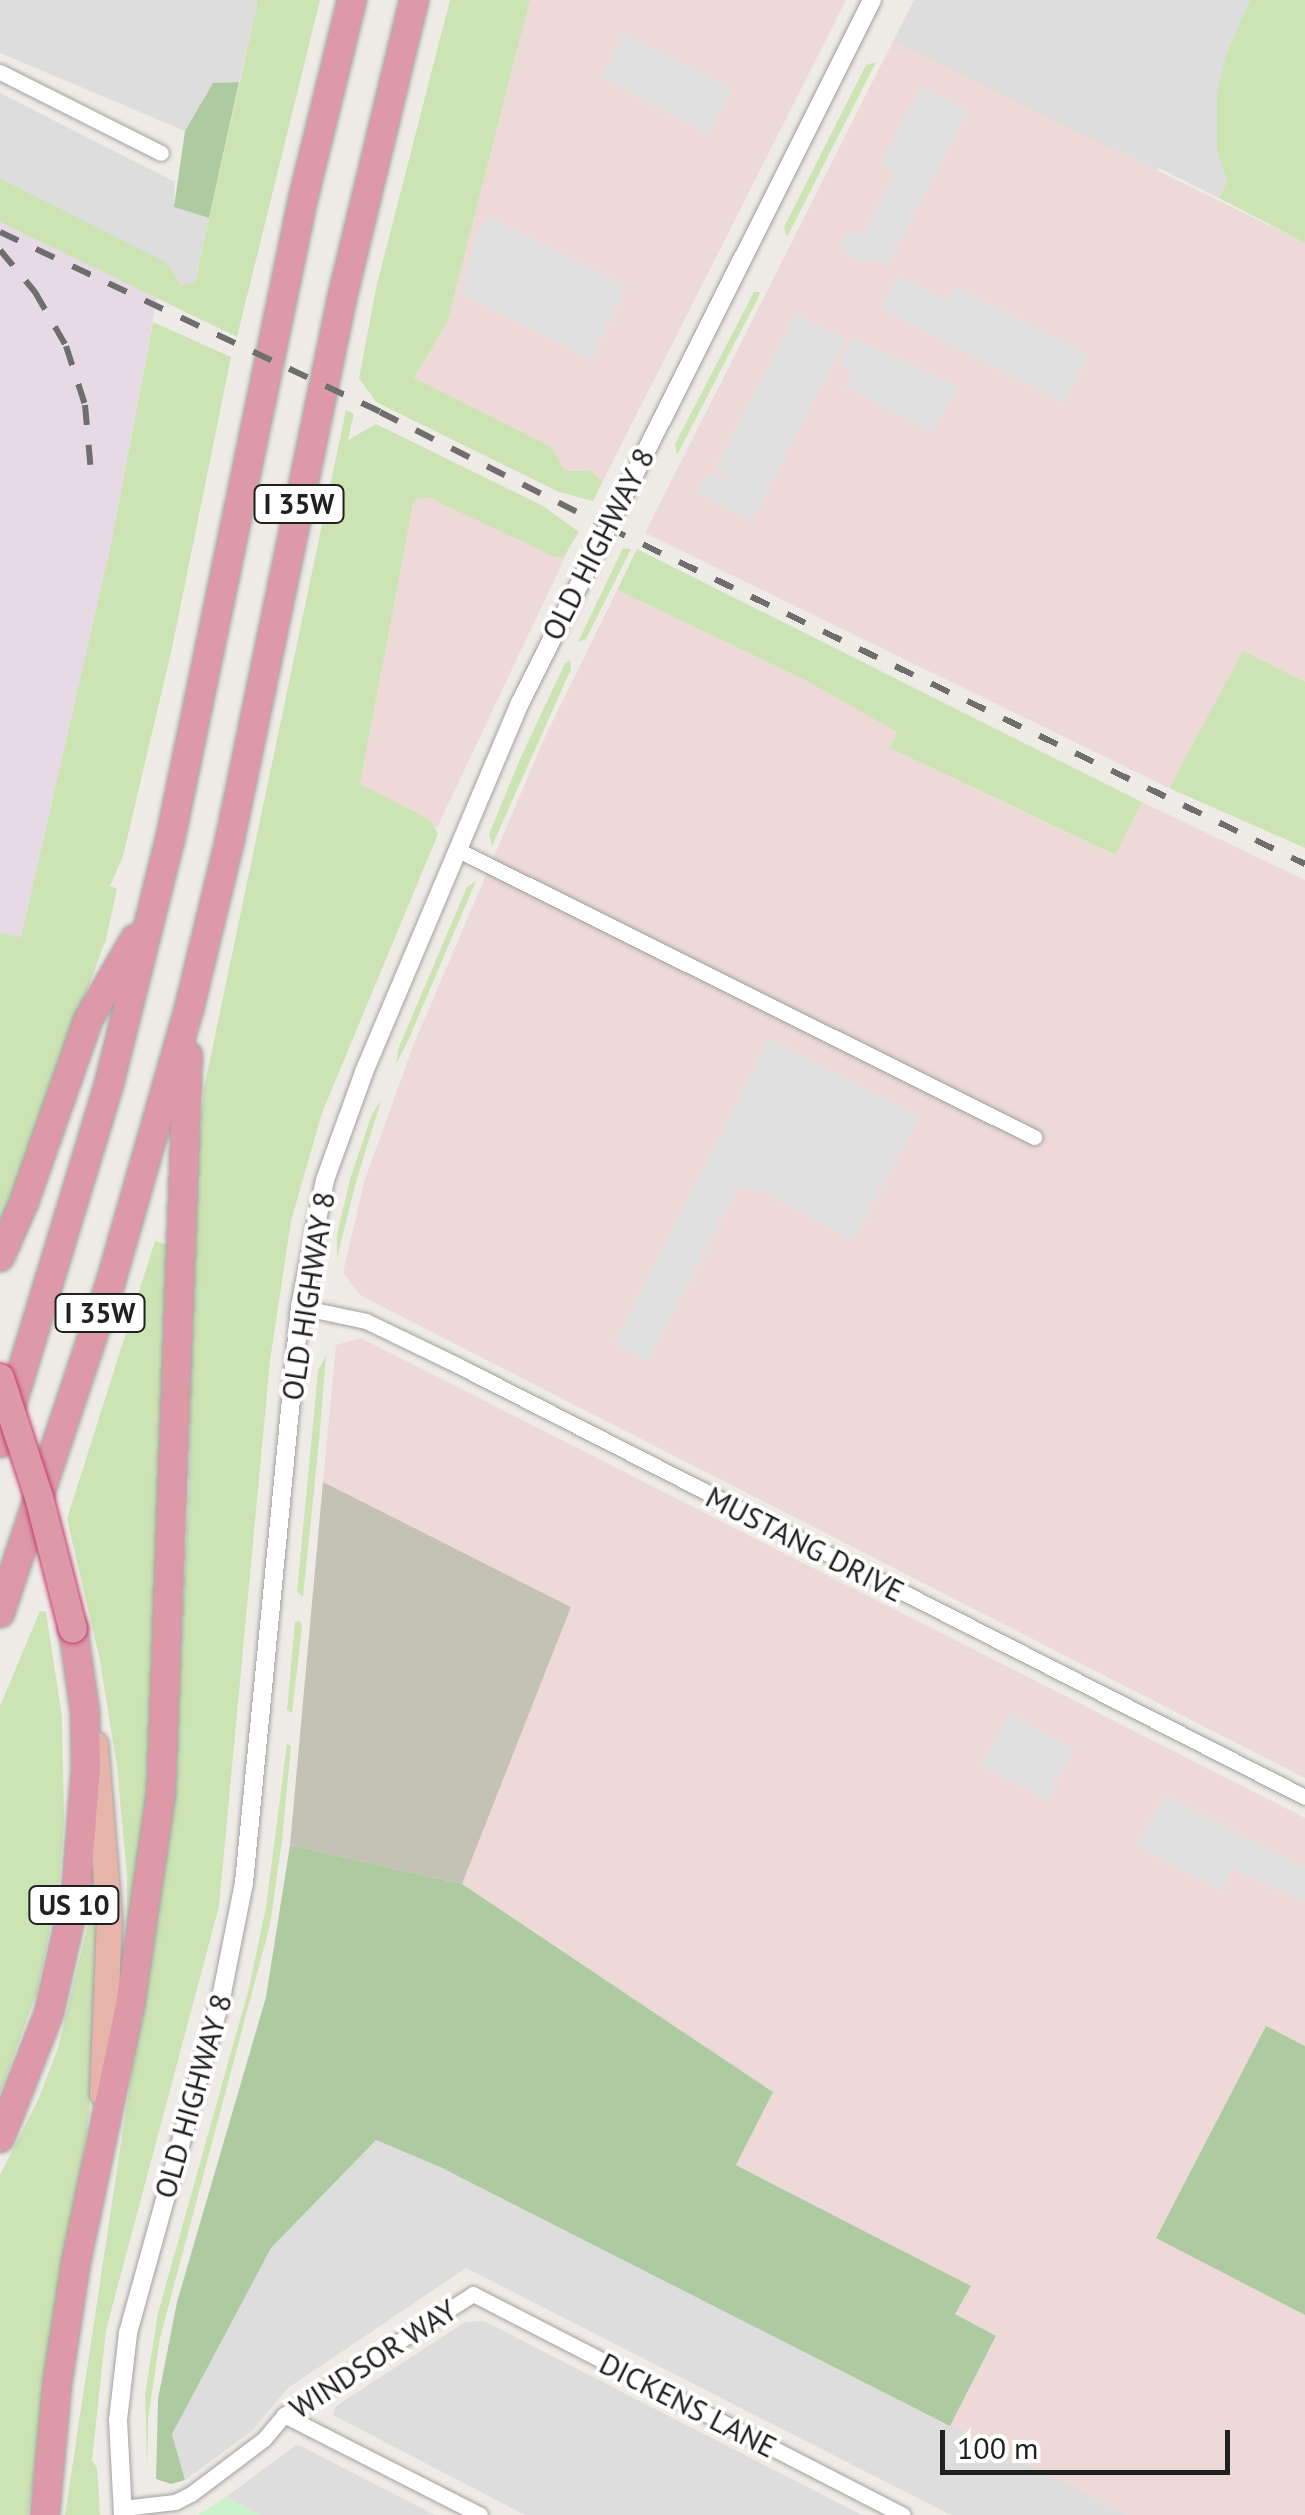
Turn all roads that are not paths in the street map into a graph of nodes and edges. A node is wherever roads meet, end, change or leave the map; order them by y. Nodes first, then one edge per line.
1 (352, 0) edge
2 (414, 0) edge
3 (872, 0) edge
4 (0, 72) edge
5 (161, 154) dead end
6 (456, 849) junction
7 (153, 907) junction
8 (189, 1009) junction
9 (1034, 1137) dead end
10 (0, 1257) edge
11 (300, 1307) junction
12 (0, 1378) edge
13 (0, 1444) edge
14 (0, 1614) edge
15 (78, 1660) junction
16 (1305, 1797) edge
17 (0, 2138) edge
18 (82, 2236) junction
19 (473, 2294) joint
20 (284, 2415) junction
21 (123, 2511) edge
22 (45, 2515) edge
23 (480, 2515) edge
24 (902, 2515) edge

1 - 7 highway, I 35W
2 - 8 highway, I 35W
3 - 6 street, OLD HIGHWAY 8
4 - 5 street
6 - 9 street
6 - 11 street, OLD HIGHWAY 8
7 - 10 highway
7 - 13 highway, I 35W
8 - 14 highway, I 35W
8 - 18 highway
11 - 16 street, MUSTANG DRIVE
11 - 21 street, OLD HIGHWAY 8
12 - 15 highway, US 10, bridge
15 - 17 highway, US 10
15 - 18 highway
18 - 22 highway
19 - 20 street, WINDSOR WAY
19 - 24 street, DICKENS LANE
20 - 21 street, WINDSOR WAY
20 - 23 street

